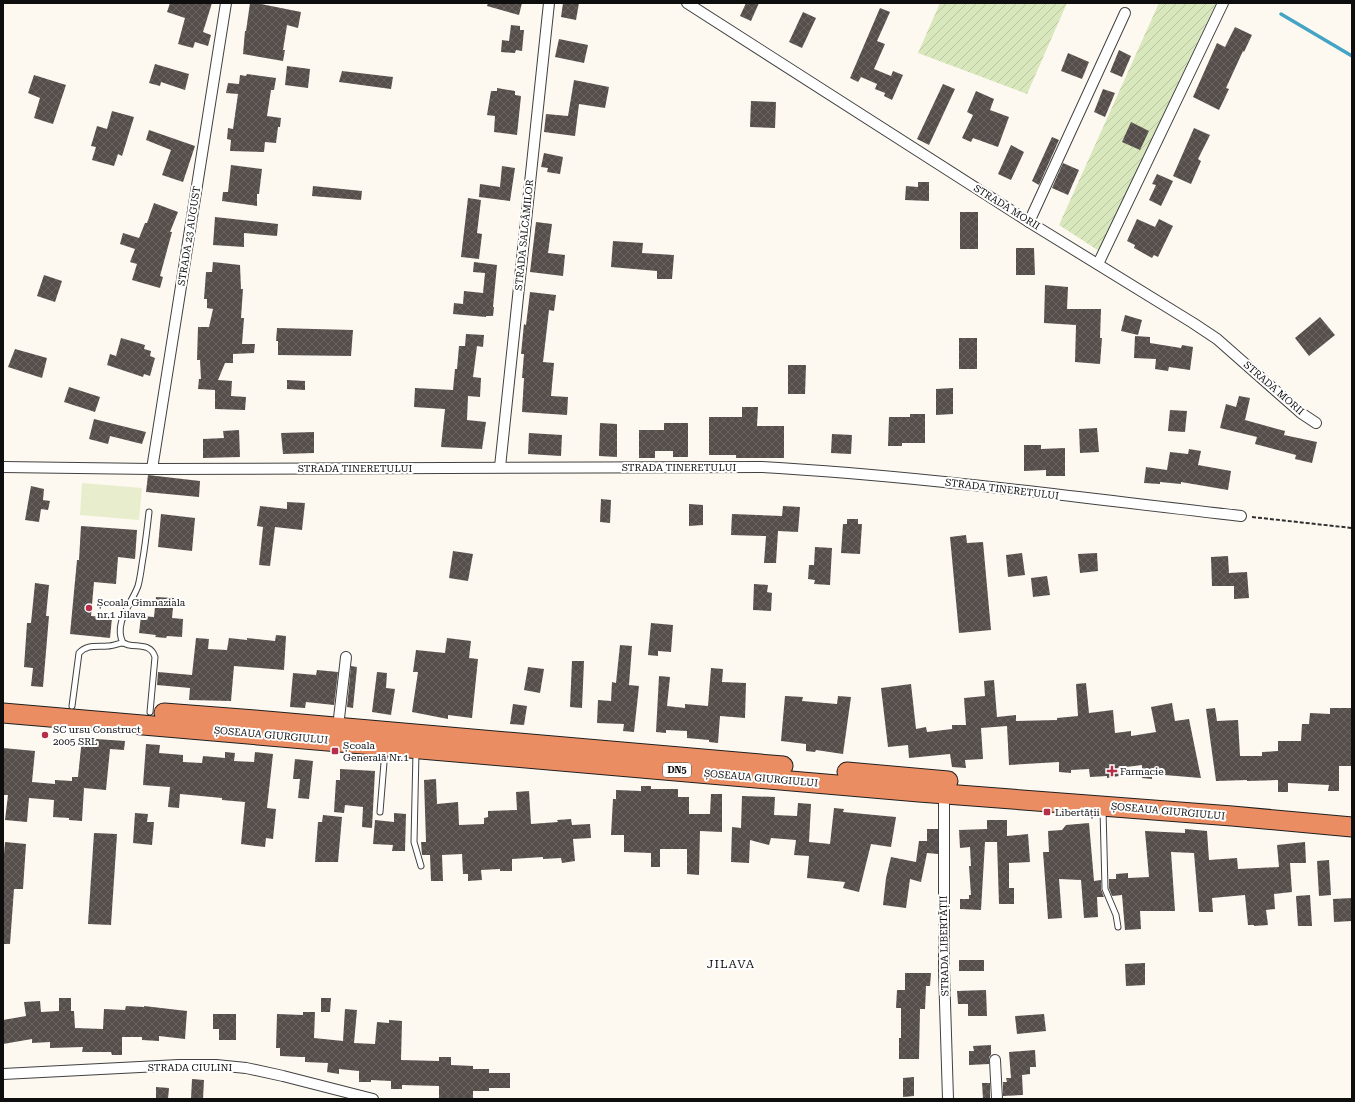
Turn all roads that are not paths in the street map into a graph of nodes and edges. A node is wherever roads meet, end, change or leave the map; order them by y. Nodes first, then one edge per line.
1 (226, 3) edge
2 (549, 3) edge
3 (687, 3) edge
4 (1223, 3) edge
5 (1125, 13) dead end
6 (1029, 222) junction
7 (1098, 264) junction
8 (1316, 423) dead end
9 (3, 467) edge
10 (500, 467) junction
11 (152, 468) junction
12 (149, 512) dead end
13 (1241, 516) road end
14 (123, 643) junction
15 (346, 657) dead end
16 (3, 700) edge
17 (72, 706) junction
18 (150, 712) junction
19 (3, 713) edge
20 (338, 727) junction
21 (385, 745) junction
22 (416, 748) junction
23 (944, 793) junction
24 (1103, 805) junction
25 (380, 812) dead end
26 (1352, 814) edge
27 (1352, 827) edge
28 (421, 866) dead end
29 (1118, 928) dead end
30 (995, 1060) dead end
31 (3, 1074) edge
32 (373, 1099) edge
33 (948, 1099) edge
34 (997, 1099) edge

1 - 11 street, STRADA 23 AUGUST
2 - 10 street, STRADA SALCÂMILOR
3 - 6 street, STRADA MORII
4 - 7 street
5 - 6 street
6 - 7 street, STRADA MORII
7 - 8 street, STRADA MORII
9 - 11 street, STRADA TINERETULUI
10 - 11 street, STRADA TINERETULUI
10 - 13 street, STRADA TINERETULUI
12 - 14 lane
14 - 17 lane
14 - 18 lane
15 - 20 street
16 - 17 highway, ȘOSEAUA GIURGIULUI / DN5
17 - 18 highway, ȘOSEAUA GIURGIULUI / DN5
18 - 20 highway, ȘOSEAUA GIURGIULUI / DN5
19 - 21 highway, ȘOSEAUA GIURGIULUI / DN5
20 - 26 highway, ȘOSEAUA GIURGIULUI / DN5
21 - 22 highway, ȘOSEAUA GIURGIULUI / DN5
21 - 25 lane
22 - 23 highway, ȘOSEAUA GIURGIULUI / DN5
22 - 28 lane
23 - 24 highway, ȘOSEAUA GIURGIULUI / DN5
23 - 33 street, STRADA LIBERTĂȚII
24 - 27 highway, ȘOSEAUA GIURGIULUI / DN5
24 - 29 lane
30 - 34 street
31 - 32 street, STRADA CIULINI

